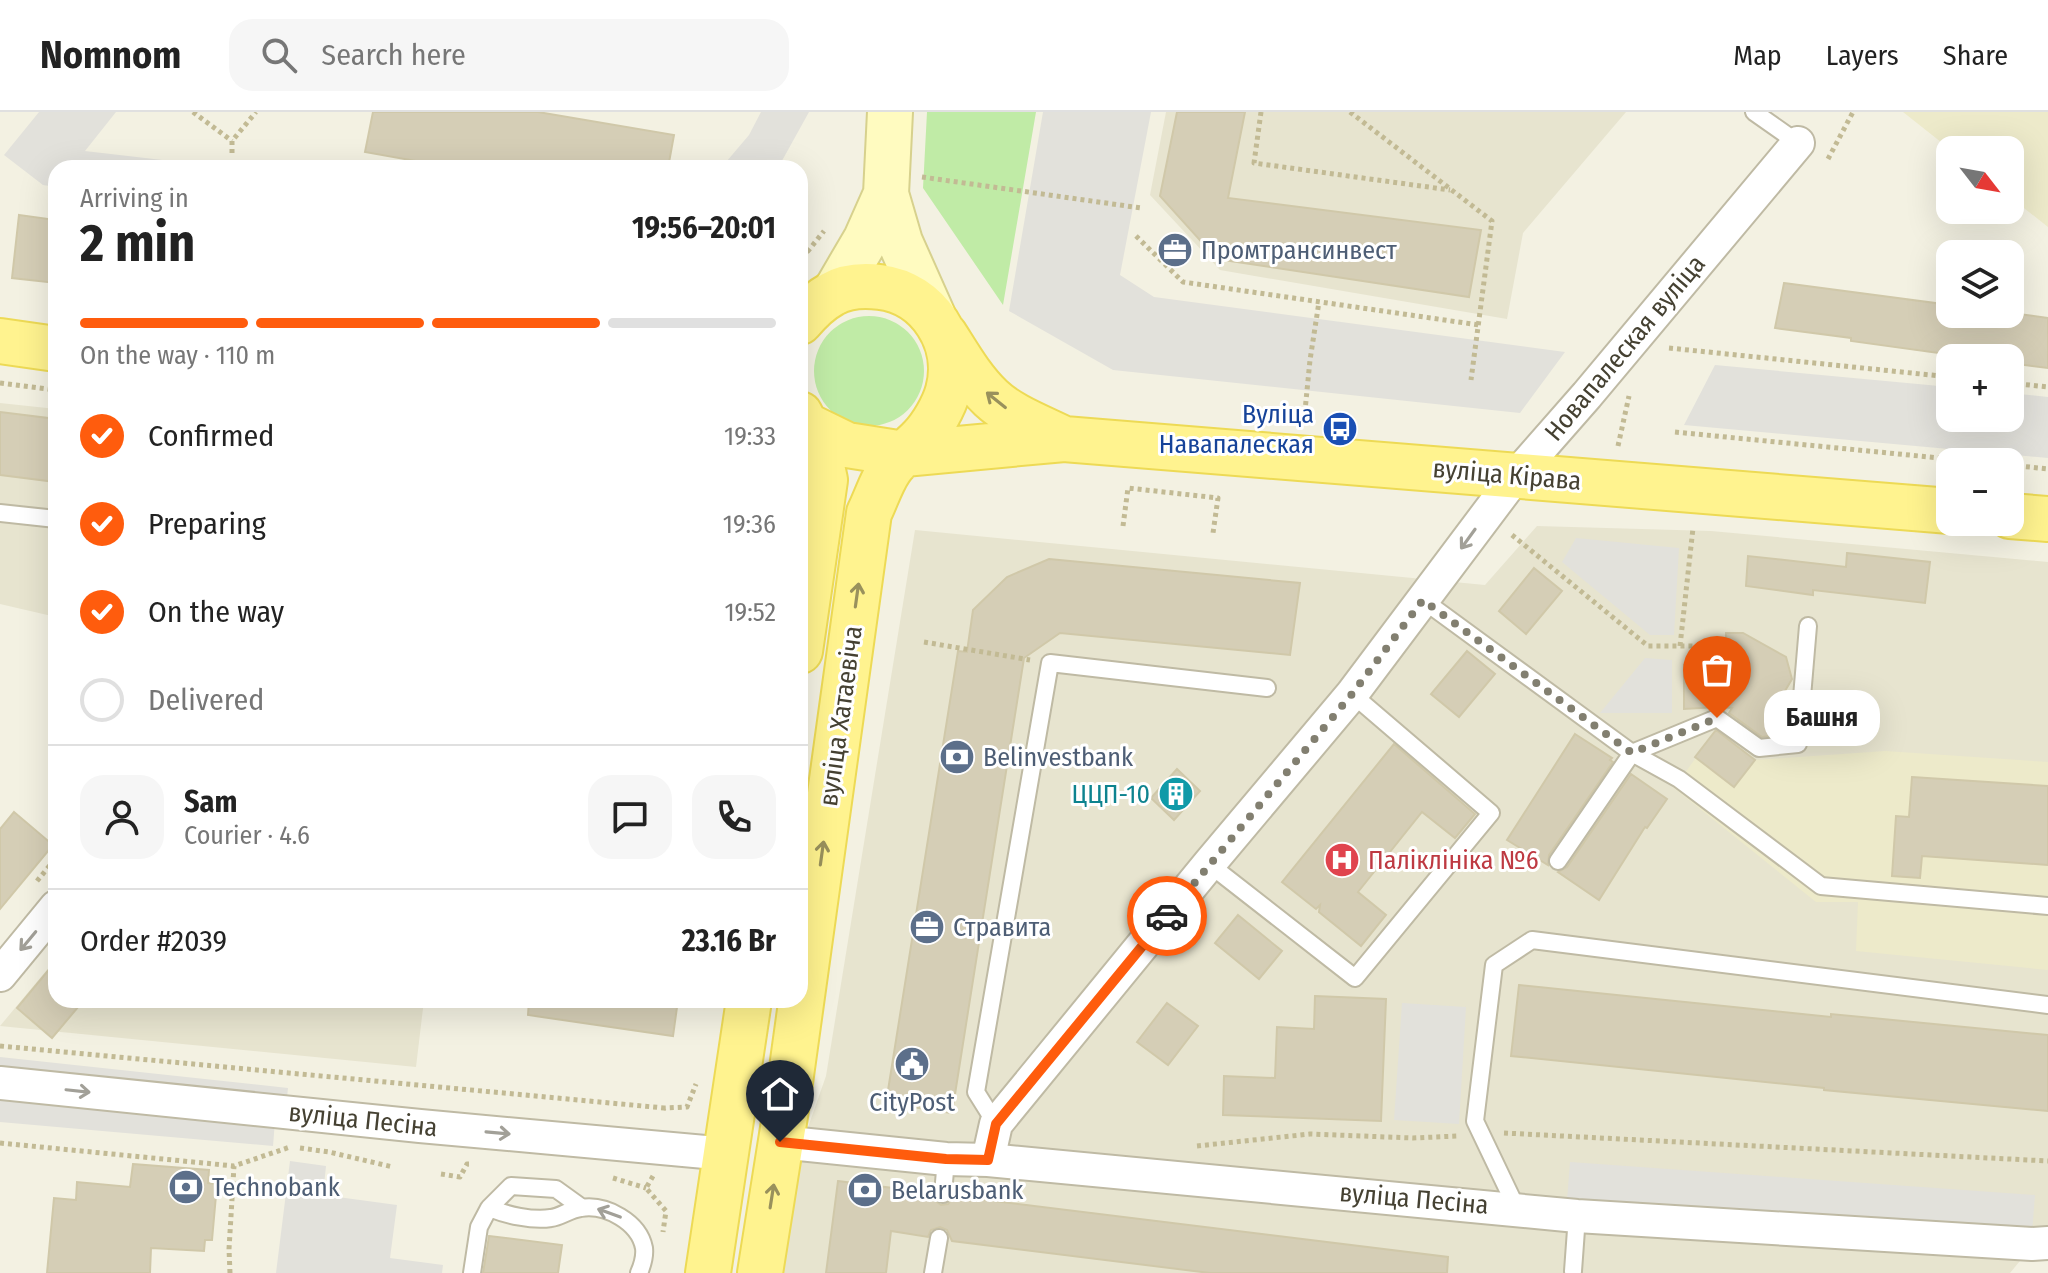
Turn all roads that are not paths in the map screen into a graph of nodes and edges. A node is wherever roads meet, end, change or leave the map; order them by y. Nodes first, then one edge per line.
1 (890, 112) edge
2 (1754, 112) edge
3 (1798, 143) joint
4 (903, 186) junction
5 (835, 292) junction
6 (808, 312) edge
7 (939, 325) junction
8 (808, 423) edge
9 (808, 431) edge
10 (1064, 439) junction
11 (904, 454) junction
12 (1515, 477) junction
13 (808, 501) edge
14 (1936, 510) edge
15 (0, 513) edge
16 (2024, 517) edge
17 (48, 518) edge
18 (2048, 519) edge
19 (816, 538) junction
20 (808, 594) edge
21 (1423, 600) junction
22 (1808, 626) dead end
23 (1267, 688) dead end
24 (1352, 694) junction
25 (1632, 753) junction
26 (1558, 861) dead end
27 (1209, 864) junction
28 (2048, 906) edge
29 (48, 917) edge
30 (808, 944) edge
31 (0, 975) edge
32 (2048, 1005) edge
33 (748, 1008) edge
34 (799, 1008) edge
35 (0, 1083) edge
36 (996, 1124) junction
37 (780, 1142) junction
38 (727, 1154) junction
39 (946, 1159) junction
40 (988, 1160) junction
41 (943, 1194) dead end
42 (581, 1207) junction
43 (489, 1208) junction
44 (1517, 1209) junction
45 (1577, 1216) junction
46 (939, 1238) dead end
47 (2048, 1243) edge
48 (708, 1271) edge
49 (1573, 1271) dead end
50 (472, 1273) edge
51 (639, 1273) edge
52 (760, 1273) edge
53 (933, 1273) edge

1 - 4 main road
2 - 3 lane
3 - 12 street, Новапалеская вуліца
4 - 5 main road
4 - 7 main road
5 - 6 main road
5 - 7 main road
10 -> 7 main road, вуліца Кірава
7 - 11 main road, вуліца Хатаевіча
8 - 11 main road, вуліца Кірава
9 - 19 main road, вуліца Хатаевіча
10 - 11 main road, вуліца Кірава
10 - 12 main road, вуліца Кірава
30 -> 11 main road, вуліца Хатаевіча
12 - 14 main road, вуліца Кірава
12 -> 21 street, Новапалеская вуліца
13 - 19 main road
15 - 17 lane
16 - 18 main road
19 - 20 main road, вуліца Хатаевіча
21 - 24 street, Новапалеская вуліца
21 - 25 lane
22 - 25 lane
23 - 36 lane
24 - 27 street, Новапалеская вуліца
24 - 27 lane
25 - 26 lane
25 - 28 lane
27 - 36 street, Новапалеская вуліца
29 -> 31 street
32 - 44 lane
33 - 38 main road
37 -> 34 main road, вуліца Хатаевіча
35 -> 38 street, вуліца Песіна
36 - 40 street, Новапалеская вуліца
37 - 39 street, вуліца Песіна
52 -> 37 main road, вуліца Хатаевіча
38 - 48 main road
39 - 40 street, вуліца Песіна
39 - 41 lane
40 - 44 street, вуліца Песіна
42 - 43 lane
42 - 43 lane
51 -> 42 lane
43 - 50 lane
44 - 45 street, вуліца Песіна
45 - 47 street, вуліца Песіна
45 - 49 lane
46 - 53 lane

